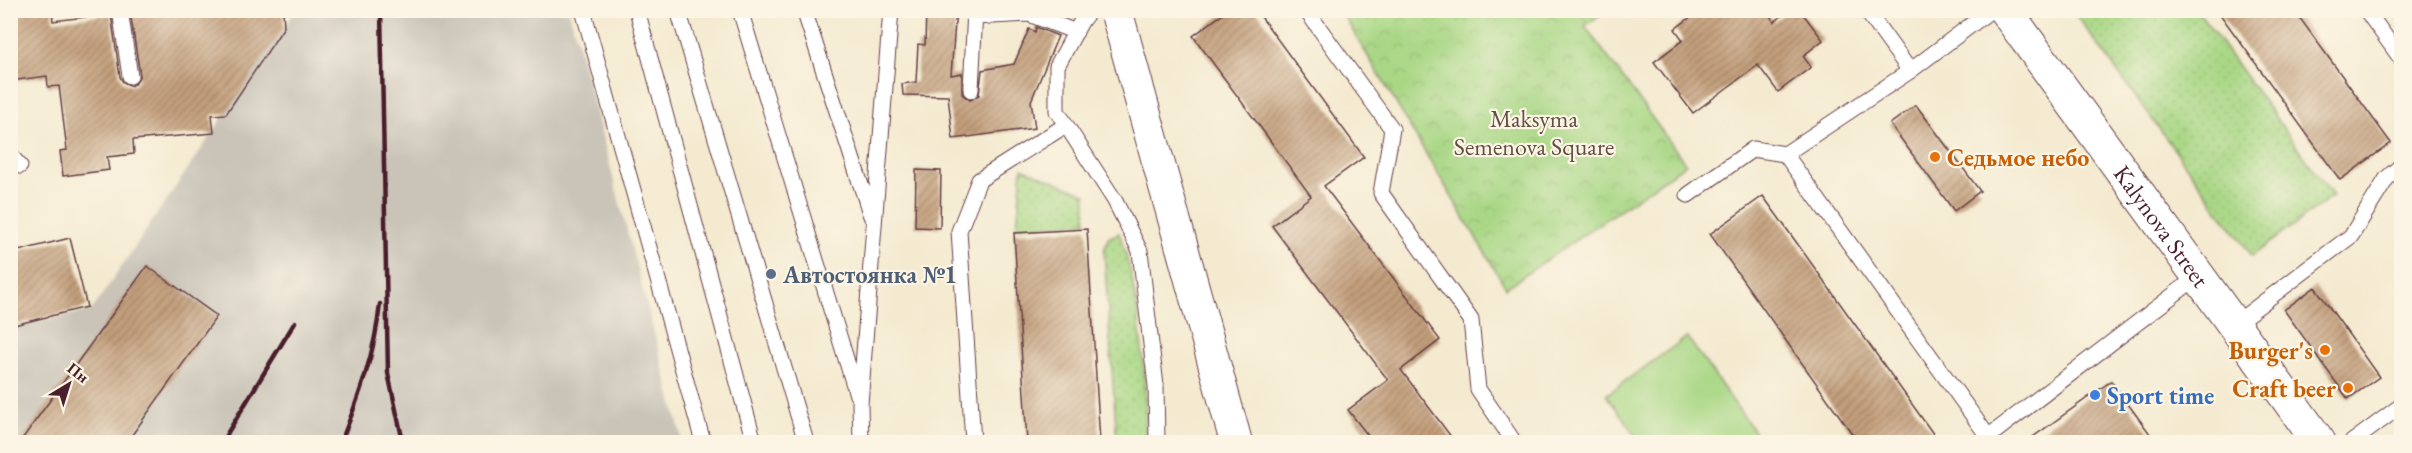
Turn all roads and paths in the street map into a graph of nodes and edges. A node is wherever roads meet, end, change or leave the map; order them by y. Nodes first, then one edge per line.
1 (120, 10) edge
2 (582, 10) edge
3 (637, 10) edge
4 (678, 10) edge
5 (740, 10) edge
6 (804, 10) edge
7 (891, 10) edge
8 (1090, 10) edge
9 (1116, 10) edge
10 (1306, 10) edge
11 (1866, 10) edge
12 (1992, 10) edge
13 (2006, 10) edge
14 (2366, 10) edge
15 (1029, 12) edge
16 (975, 14) edge
17 (1076, 32) junction
18 (2402, 60) edge
19 (1910, 71) junction
20 (130, 76) dead end
21 (971, 90) dead end
22 (1066, 125) junction
23 (1785, 154) junction
24 (2402, 165) edge
25 (1689, 195) dead end
26 (874, 224) junction
27 (2197, 277) junction
28 (2232, 326) junction
29 (860, 404) junction
30 (2402, 405) edge
31 (1990, 440) edge
32 (703, 442) edge
33 (754, 442) edge
34 (806, 442) edge
35 (861, 442) edge
36 (973, 442) edge
37 (1156, 442) edge
38 (1236, 442) edge
39 (1514, 442) edge
40 (2319, 442) edge
41 (2352, 442) edge

1 - 20 lane
2 - 32 lane
3 - 33 lane
4 - 34 lane
5 - 29 lane
6 - 26 lane
7 - 26 lane
8 - 17 lane
9 - 38 street
10 - 39 lane
11 - 19 lane
12 - 19 lane
13 - 27 main road, Kalynova Street
14 - 18 lane
15 - 16 lane
15 - 17 lane
16 - 21 lane
17 - 22 lane
19 - 23 lane
22 - 36 lane
22 - 37 lane
23 - 25 lane
23 - 31 lane
24 - 28 lane
26 - 29 lane
27 - 28 main road, Kalynova Street
27 - 31 lane
28 - 40 main road, Kalynova Street
29 - 35 lane
30 - 41 lane

